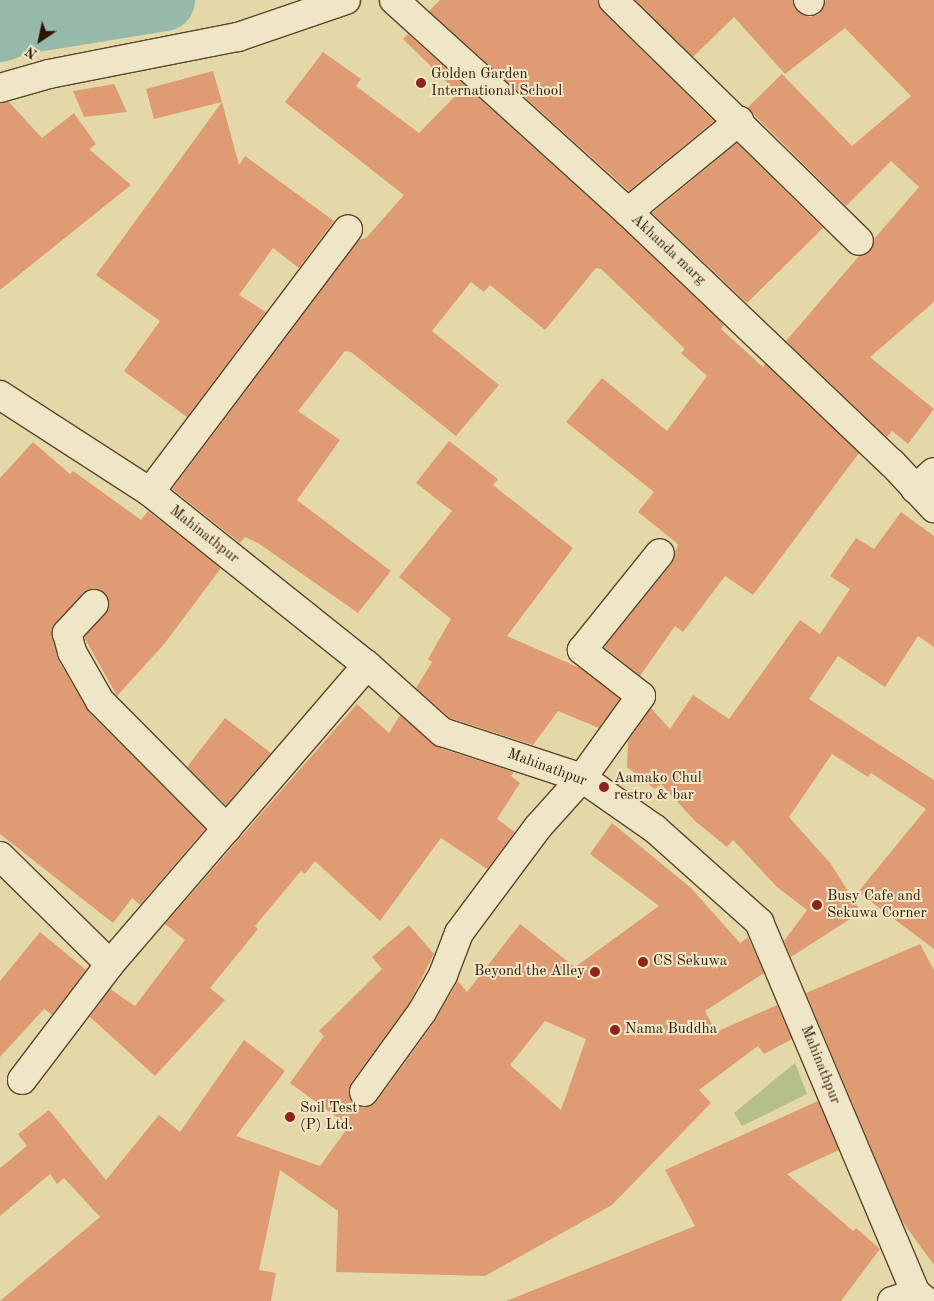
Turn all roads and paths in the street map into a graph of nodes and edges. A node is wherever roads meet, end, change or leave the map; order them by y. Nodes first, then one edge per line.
1 (346, 0) edge
2 (394, 0) edge
3 (613, 0) edge
4 (0, 88) edge
5 (739, 121) junction
6 (628, 212) junction
7 (348, 229) dead end
8 (859, 241) dead end
9 (0, 395) edge
10 (924, 480) edge
11 (150, 492) junction
12 (934, 508) edge
13 (660, 553) dead end
14 (94, 604) dead end
15 (367, 665) junction
16 (582, 778) junction
17 (227, 829) junction
18 (0, 856) edge
19 (110, 964) junction
20 (22, 1080) dead end
21 (364, 1092) dead end
22 (911, 1298) edge

1 - 4 street
2 - 6 street, Akhanda marg
3 - 5 street
5 - 6 street
5 - 8 street
6 - 10 street, Akhanda marg
7 - 11 street
9 - 11 street, Mahinathpur
10 - 12 street, Akhanda marg
11 - 15 street, Mahinathpur
13 - 16 street
14 - 17 street
15 - 16 street, Mahinathpur
15 - 17 street
16 - 21 street
16 - 22 street, Mahinathpur
17 - 19 street
18 - 19 street
19 - 20 street

